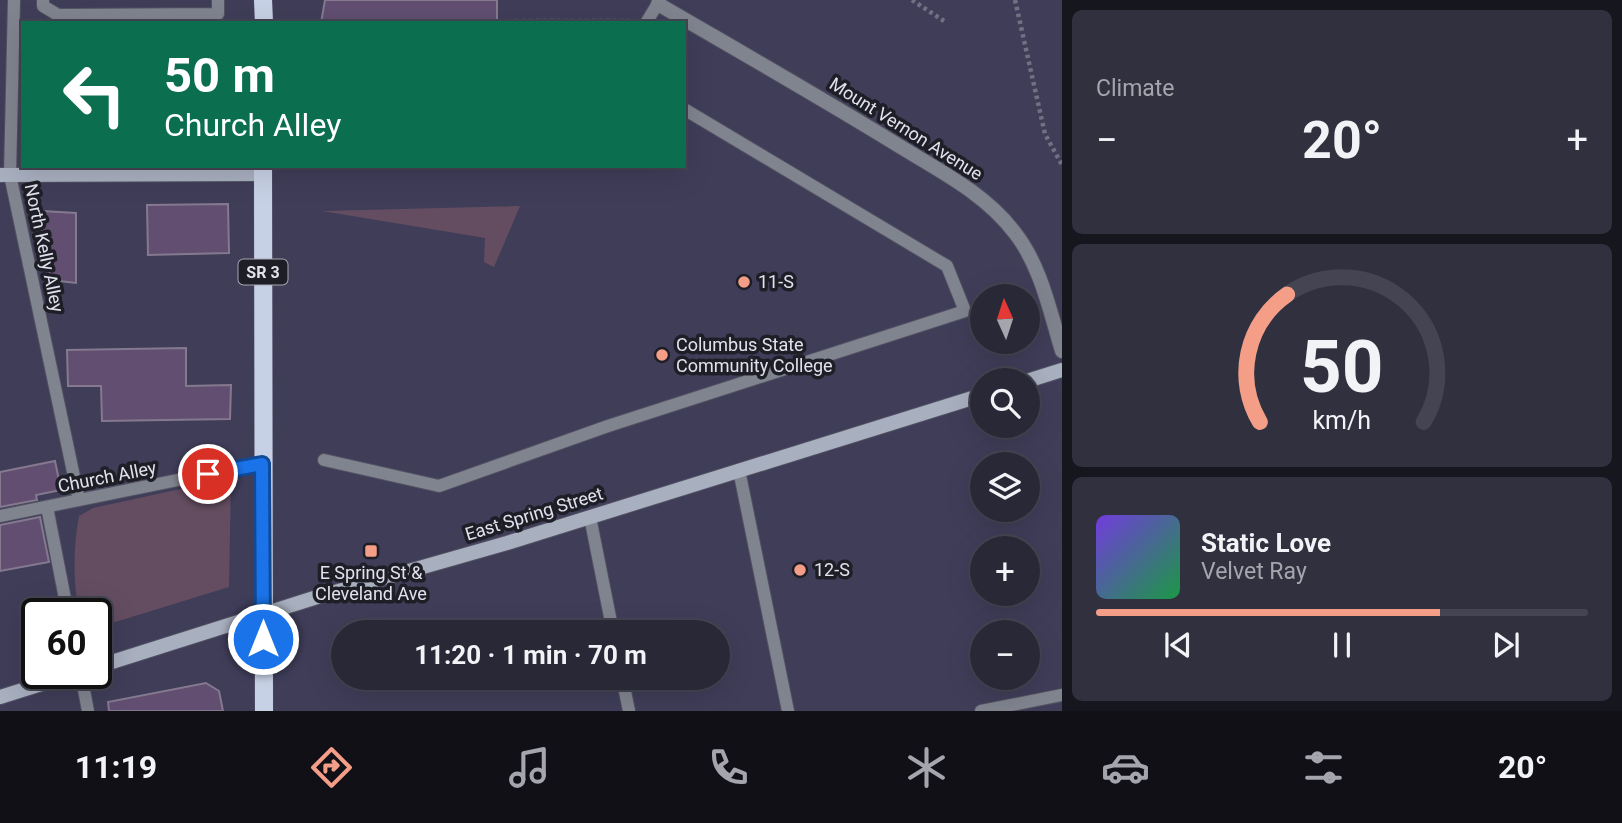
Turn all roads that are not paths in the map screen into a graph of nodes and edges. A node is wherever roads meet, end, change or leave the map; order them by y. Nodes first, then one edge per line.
1 (14, 0) edge
2 (43, 0) edge
3 (218, 0) edge
4 (264, 0) edge
5 (659, 2) edge
6 (264, 21) edge
7 (647, 21) edge
8 (686, 110) edge
9 (263, 170) edge
10 (5, 175) edge
11 (1062, 351) edge
12 (1062, 370) edge
13 (1040, 376) edge
14 (970, 399) edge
15 (324, 460) dead end
16 (262, 464) junction
17 (740, 470) junction
18 (79, 500) junction
19 (47, 507) junction
20 (0, 516) edge
21 (590, 517) junction
22 (65, 598) edge
23 (263, 615) junction
24 (611, 620) edge
25 (112, 662) edge
26 (23, 689) edge
27 (84, 689) edge
28 (625, 690) edge
29 (1062, 695) edge
30 (0, 696) edge
31 (88, 711) edge
32 (264, 711) edge
33 (629, 711) edge
34 (788, 711) edge
35 (982, 711) edge

1 - 10 lane, North Kelly Alley
2 - 3 lane
4 - 6 main road
5 - 7 lane
5 - 11 street, Mount Vernon Avenue
8 - 15 lane
9 - 10 main road
9 - 16 main road, SR 3
10 - 18 lane, North Kelly Alley
12 - 13 main road
14 - 17 main road, East Spring Street
16 - 18 lane, Church Alley
16 - 23 main road, SR 3
17 - 21 main road, East Spring Street
17 - 34 lane
18 - 19 lane, Church Alley
19 - 20 lane, Church Alley
19 - 22 lane
21 - 23 main road, East Spring Street
21 - 24 lane
23 - 25 main road, East Spring Street
23 - 32 main road, SR 3
26 - 30 main road
27 - 31 lane
28 - 33 lane
29 - 35 lane

